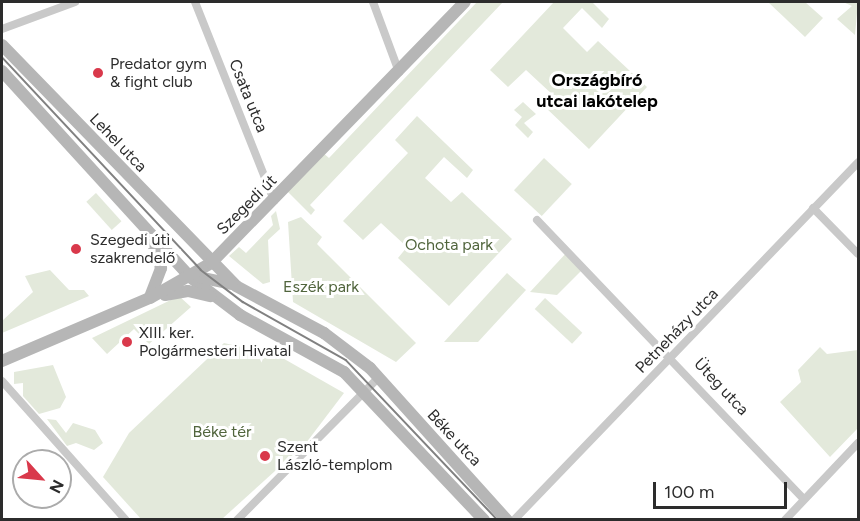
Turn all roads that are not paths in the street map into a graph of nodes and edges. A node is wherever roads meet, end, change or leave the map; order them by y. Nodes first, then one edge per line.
1 (75, 2) edge
2 (195, 2) edge
3 (373, 2) edge
4 (465, 2) edge
5 (2, 29) edge
6 (2, 45) edge
7 (2, 71) edge
8 (399, 72) junction
9 (858, 162) edge
10 (274, 201) junction
11 (813, 208) junction
12 (537, 220) dead end
13 (152, 241) junction
14 (858, 254) edge
15 (211, 263) junction
16 (190, 277) junction
17 (236, 286) junction
18 (150, 298) junction
19 (217, 298) junction
20 (673, 357) junction
21 (2, 361) edge
22 (378, 378) junction
23 (2, 381) edge
24 (366, 391) junction
25 (858, 442) edge
26 (804, 499) junction
27 (126, 519) edge
28 (237, 519) edge
29 (484, 519) edge
30 (507, 519) edge
31 (514, 519) edge
32 (785, 519) edge

1 - 5 street
2 - 10 street, Csata utca
3 - 8 street
4 - 8 main road, Szegedi út
6 - 15 main road, Lehel utca
7 - 13 main road
8 - 10 main road, Szegedi út
9 - 11 street, Petneházy utca
10 - 15 main road, Szegedi út
11 - 14 street
11 - 20 street, Petneházy utca
12 - 20 street, Üteg utca
13 - 16 main road
13 - 18 main road
15 - 16 main road, Szegedi út
15 - 17 main road
16 - 17 main road
16 - 18 main road, Szegedi út
16 - 19 main road
17 - 22 main road
18 - 19 main road
18 - 21 main road, Szegedi út
19 - 24 main road
20 - 26 street, Üteg utca
20 - 31 street, Petneházy utca
22 - 24 street
22 - 30 main road, Béke utca
23 - 27 street
24 - 28 street
24 - 29 main road, Béke utca
25 - 26 street
26 - 32 street

